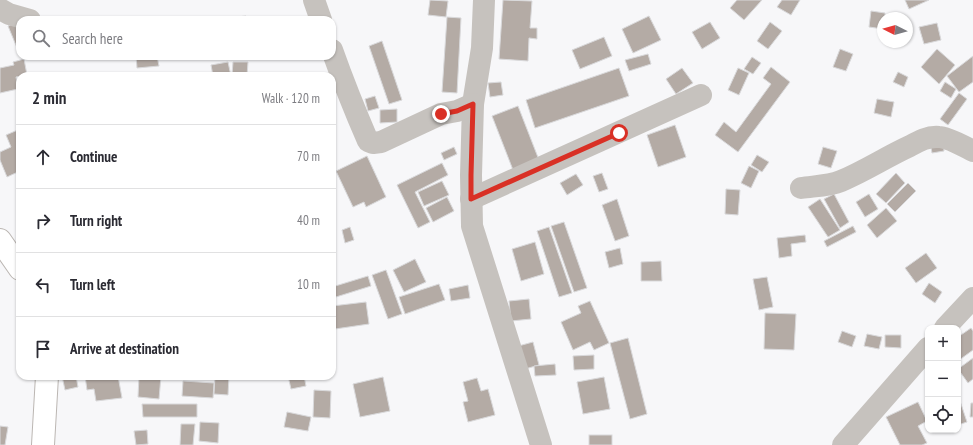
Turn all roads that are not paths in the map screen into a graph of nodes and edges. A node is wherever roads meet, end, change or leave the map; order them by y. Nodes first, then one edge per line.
1 (314, 0) edge
2 (484, 0) edge
3 (0, 8) edge
4 (16, 16) edge
5 (320, 16) edge
6 (336, 60) edge
7 (701, 95) dead end
8 (473, 104) junction
9 (973, 151) edge
10 (801, 188) dead end
11 (471, 199) junction
12 (0, 240) edge
13 (16, 263) edge
14 (973, 298) edge
15 (948, 325) edge
16 (925, 351) edge
17 (47, 380) edge
18 (42, 445) edge
19 (541, 445) edge
20 (842, 445) edge

1 - 5 street
2 - 8 street
3 - 4 street
6 - 8 street
7 - 11 street
8 - 11 street
9 - 10 street
11 - 19 street
12 - 13 main road
14 - 15 street
16 - 20 street
17 - 18 main road

